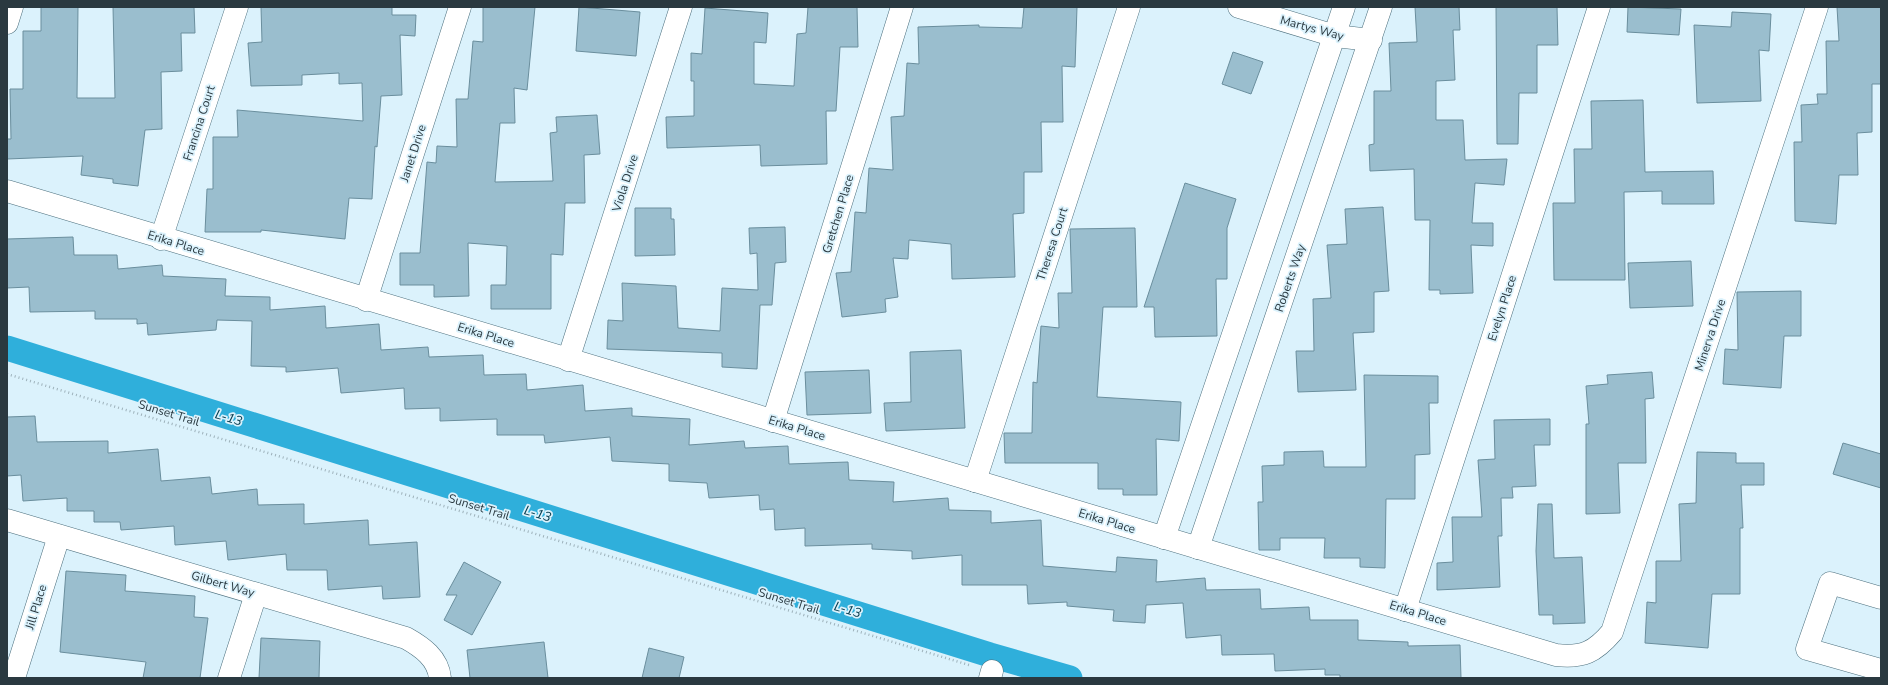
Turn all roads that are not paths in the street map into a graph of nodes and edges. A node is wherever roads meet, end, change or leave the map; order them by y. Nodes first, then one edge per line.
1 (12, 7) edge
2 (237, 7) edge
3 (460, 7) edge
4 (681, 7) edge
5 (902, 7) edge
6 (1129, 7) edge
7 (1239, 7) edge
8 (1344, 7) edge
9 (1348, 7) edge
10 (1381, 7) edge
11 (1599, 7) edge
12 (1817, 7) edge
13 (7, 23) edge
14 (1335, 36) junction
15 (1371, 40) junction
16 (7, 191) edge
17 (162, 239) junction
18 (366, 300) junction
19 (568, 360) junction
20 (773, 421) junction
21 (975, 482) junction
22 (7, 520) edge
23 (59, 536) junction
24 (1164, 538) junction
25 (1198, 548) junction
26 (256, 594) junction
27 (1881, 598) edge
28 (1405, 610) junction
29 (1588, 653) joint
30 (436, 668) edge
31 (1881, 670) edge
32 (14, 678) edge
33 (229, 678) edge

1 - 13 street
2 - 17 street, Francina Court
3 - 18 street, Janet Drive
4 - 19 street, Viola Drive
5 - 20 street, Gretchen Place
6 - 21 street, Theresa Court
7 - 14 street, Martys Way
8 - 14 street
9 - 15 street, Martys Way
10 - 15 street, Roberts Way
11 - 28 street, Evelyn Place
12 - 29 street, Minerva Drive
14 - 15 street, Martys Way
14 - 24 street
15 - 25 street, Roberts Way
16 - 17 street, Erika Place
17 - 18 street, Erika Place
18 - 19 street, Erika Place
19 - 20 street, Erika Place
20 - 21 street, Erika Place
21 - 24 street, Erika Place
22 - 23 street, Gilbert Way
23 - 26 street, Gilbert Way
23 - 32 street, Jill Place
24 - 25 street, Erika Place
25 - 28 street, Erika Place
26 - 30 street, Gilbert Way
26 - 33 street
27 - 31 street
28 - 29 street, Erika Place

